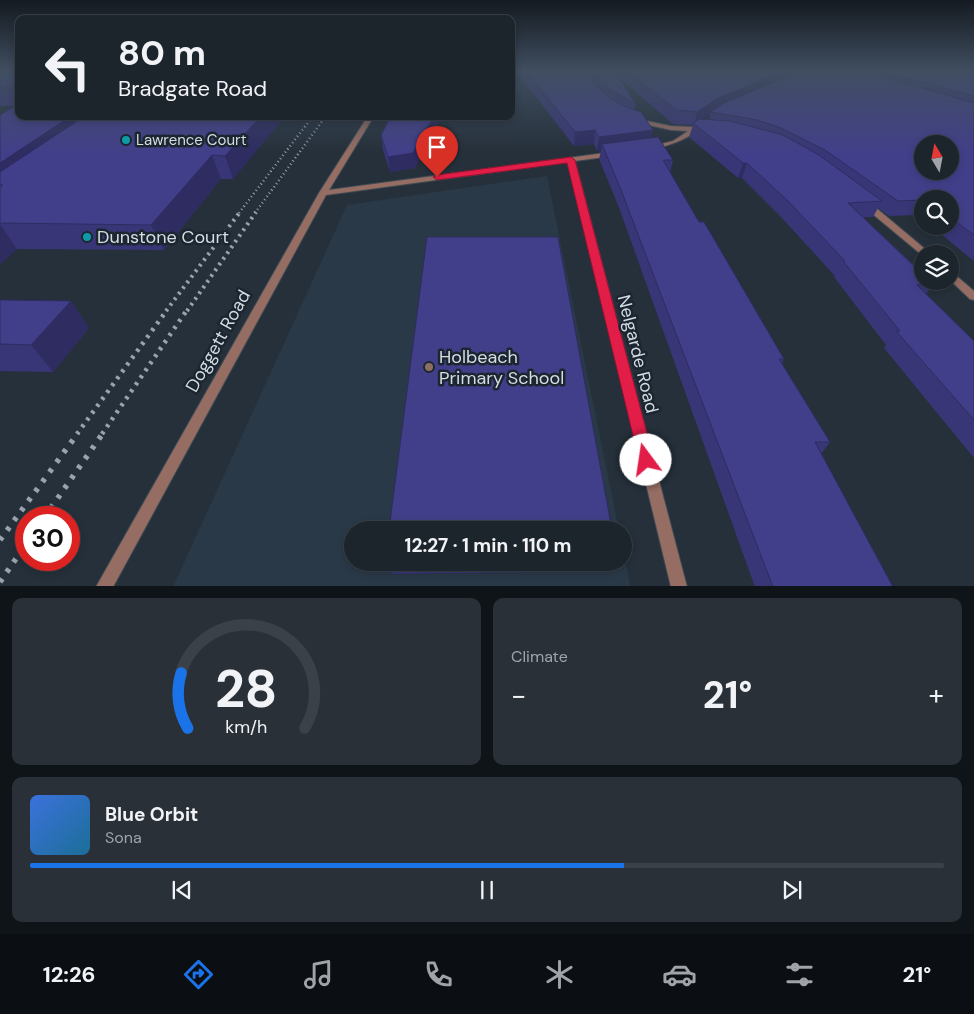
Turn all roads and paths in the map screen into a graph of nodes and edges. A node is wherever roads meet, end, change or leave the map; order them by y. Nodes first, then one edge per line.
1 (626, 118) edge
2 (710, 119) edge
3 (369, 120) edge
4 (695, 129) junction
5 (711, 130) edge
6 (646, 149) edge
7 (618, 153) edge
8 (571, 160) junction
9 (323, 193) junction
10 (858, 198) edge
11 (916, 245) edge
12 (959, 283) edge
13 (974, 296) edge
14 (104, 586) edge
15 (679, 586) edge

1 - 4 street
2 - 4 street
3 - 9 street, Doggett Road
4 - 5 street
4 - 6 street
7 - 8 street
8 - 9 street
8 - 15 street, Nelgarde Road
9 - 14 street, Doggett Road
10 - 11 street
12 - 13 street

